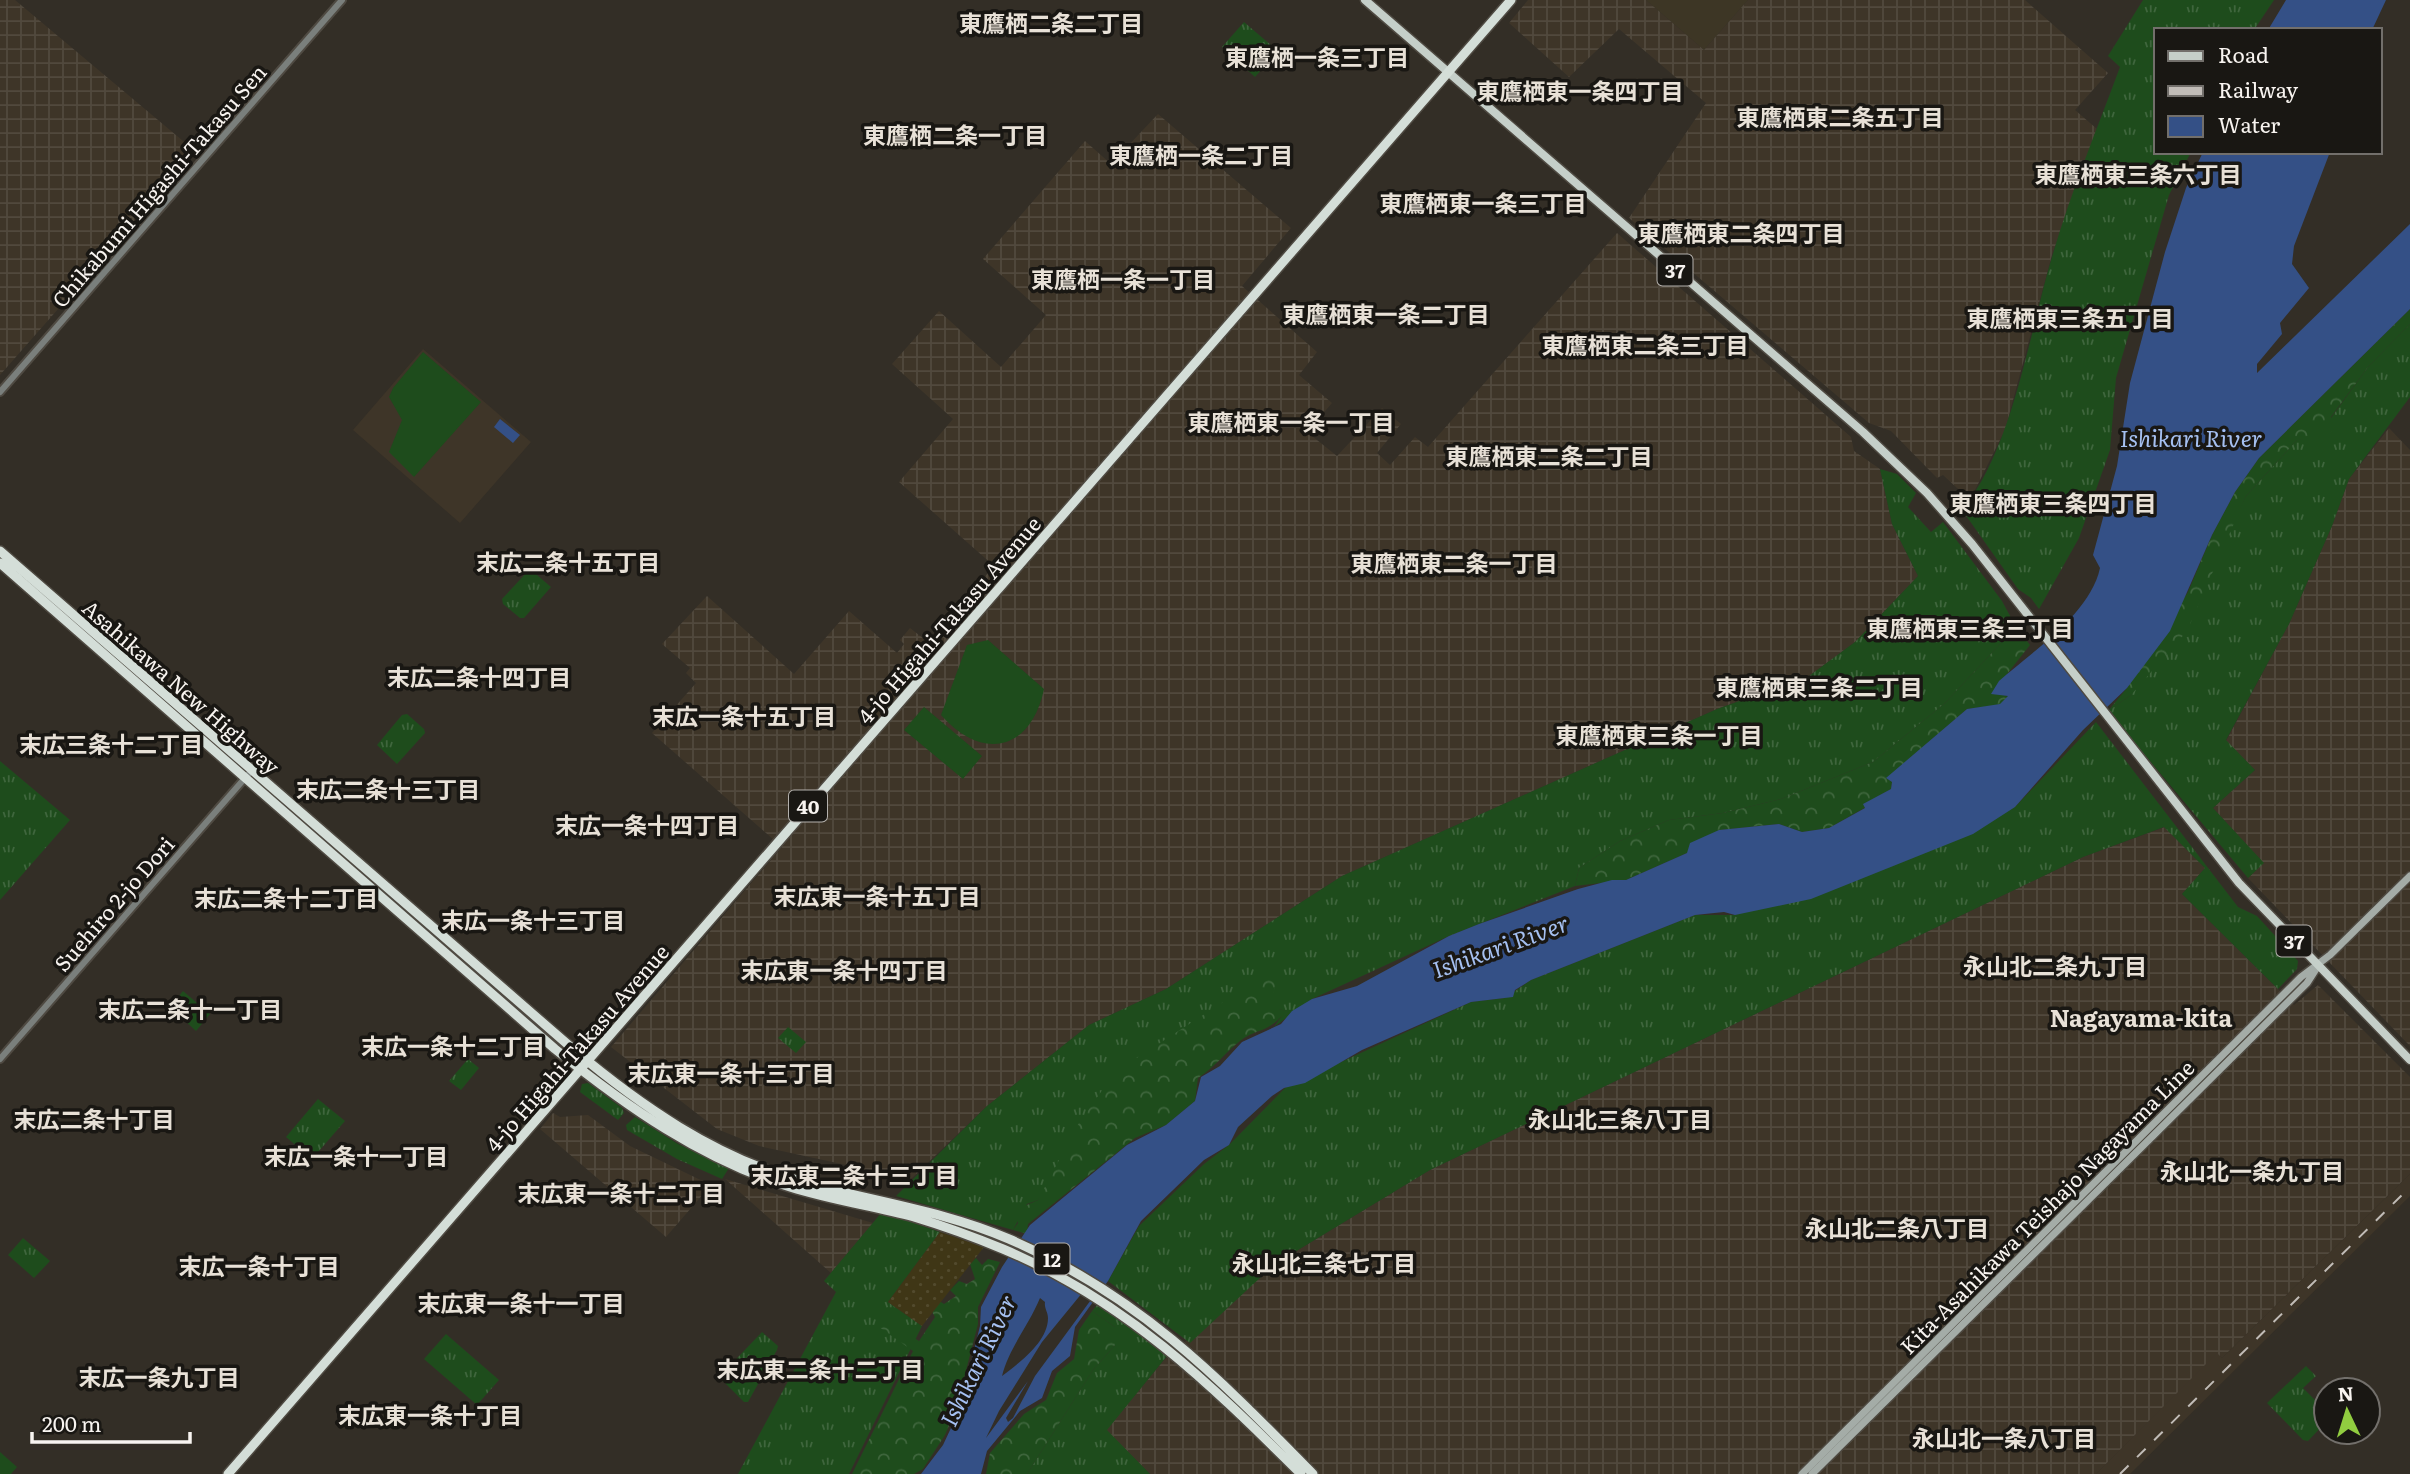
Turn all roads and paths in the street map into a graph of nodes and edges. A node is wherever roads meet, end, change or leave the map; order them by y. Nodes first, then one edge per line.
1 (342, 0) edge
2 (1365, 0) edge
3 (1511, 0) edge
4 (1448, 73) junction
5 (0, 392) edge
6 (0, 551) edge
7 (0, 563) edge
8 (249, 774) junction
9 (2410, 876) edge
10 (2318, 965) junction
11 (0, 1059) edge
12 (2410, 1060) edge
13 (584, 1065) junction
14 (921, 1214) junction
15 (1186, 1356) junction
16 (228, 1474) edge
17 (1301, 1474) edge
18 (1312, 1474) edge
19 (1802, 1474) edge
20 (1812, 1474) edge

1 - 5 street, Chikabumi Higashi-Takasu Sen
2 - 4 main road, 37
3 - 4 highway, 40
4 - 10 main road, 37
4 - 13 highway, 4-jo Higahi-Takasu Avenue / 40
6 - 8 highway, Asahikawa New Highway / 12
7 - 8 highway, Asahikawa New Highway / 12
8 - 11 street, Suehiro 2-jo Dori
8 - 13 highway, Asahikawa New Highway / 12
9 - 10 main road, Kita-Asahikawa Teishajo Nagayama Line
10 - 12 main road, 37
10 - 19 main road, Kita-Asahikawa Teishajo Nagayama Line
10 - 20 main road, Kita-Asahikawa Teishajo Nagayama Line
13 - 14 highway, Asahikawa New Highway / 12
13 - 16 highway, 4-jo Higahi-Takasu Avenue / 40
14 - 15 highway, Asahikawa New Highway / 12
14 - 15 highway, Asahikawa New Highway / 12
15 - 17 highway, Asahikawa New Highway / 12
15 - 18 highway, Asahikawa New Highway / 12

